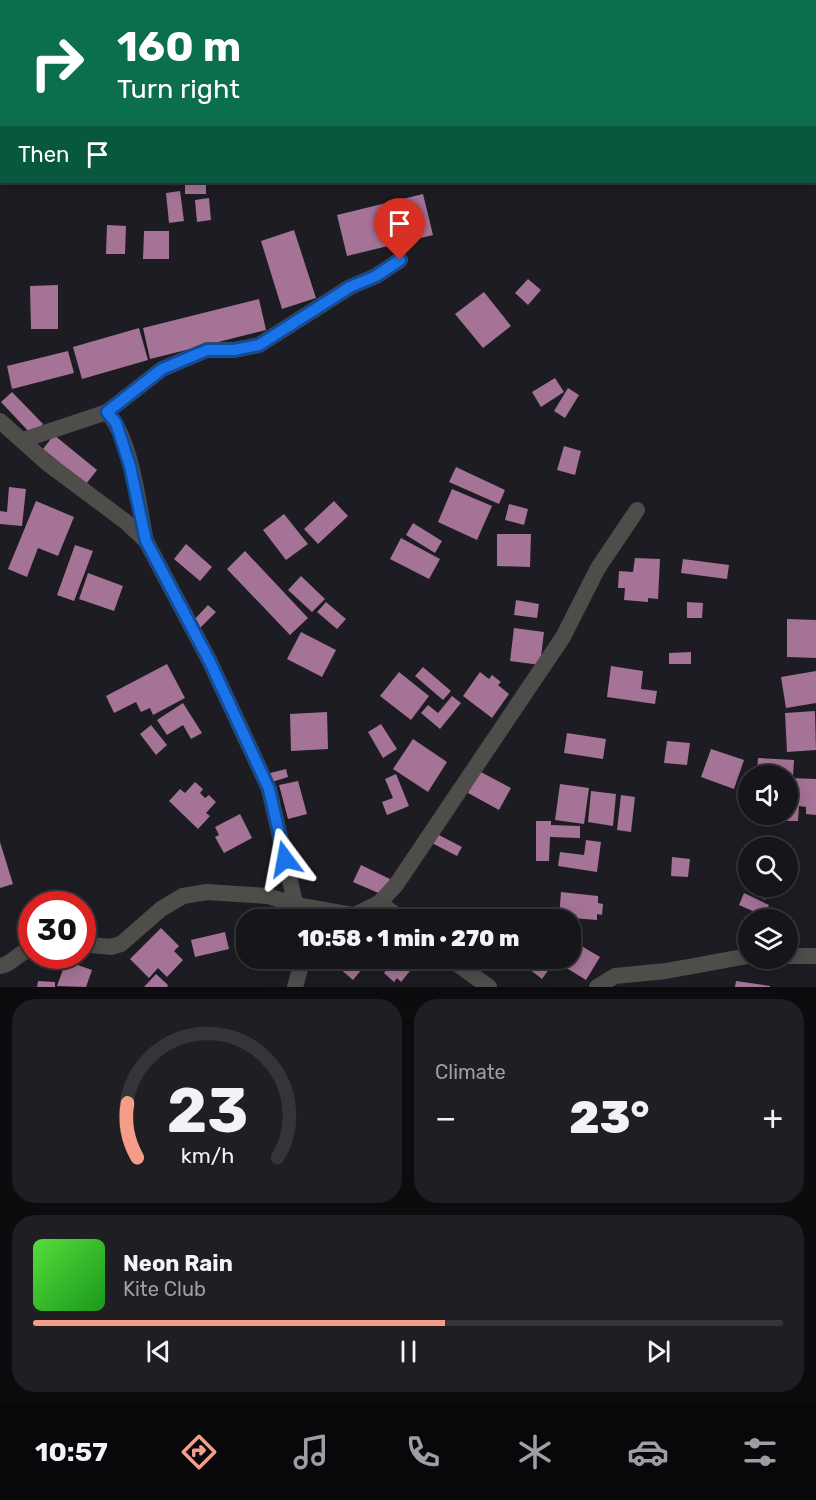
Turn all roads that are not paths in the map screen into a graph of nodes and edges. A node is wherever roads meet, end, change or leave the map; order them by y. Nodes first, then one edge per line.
1 (400, 260) dead end
2 (107, 412) junction
3 (0, 421) edge
4 (22, 440) junction
5 (637, 510) dead end
6 (146, 541) junction
7 (379, 903) junction
8 (292, 909) edge
9 (296, 909) edge
10 (366, 909) edge
11 (388, 909) edge
12 (96, 945) edge
13 (18, 955) edge
14 (798, 956) edge
15 (816, 956) edge
16 (738, 958) edge
17 (0, 966) edge
18 (300, 969) edge
19 (464, 969) edge
20 (295, 987) edge
21 (489, 987) edge
22 (597, 987) edge

1 - 2 street
2 - 4 street
2 - 6 street
3 - 4 street
4 - 6 street
5 - 7 street
6 - 9 street
7 - 10 street
7 - 11 street
8 - 12 street
13 - 17 street
14 - 15 street
16 - 22 street
18 - 20 street
19 - 21 street

